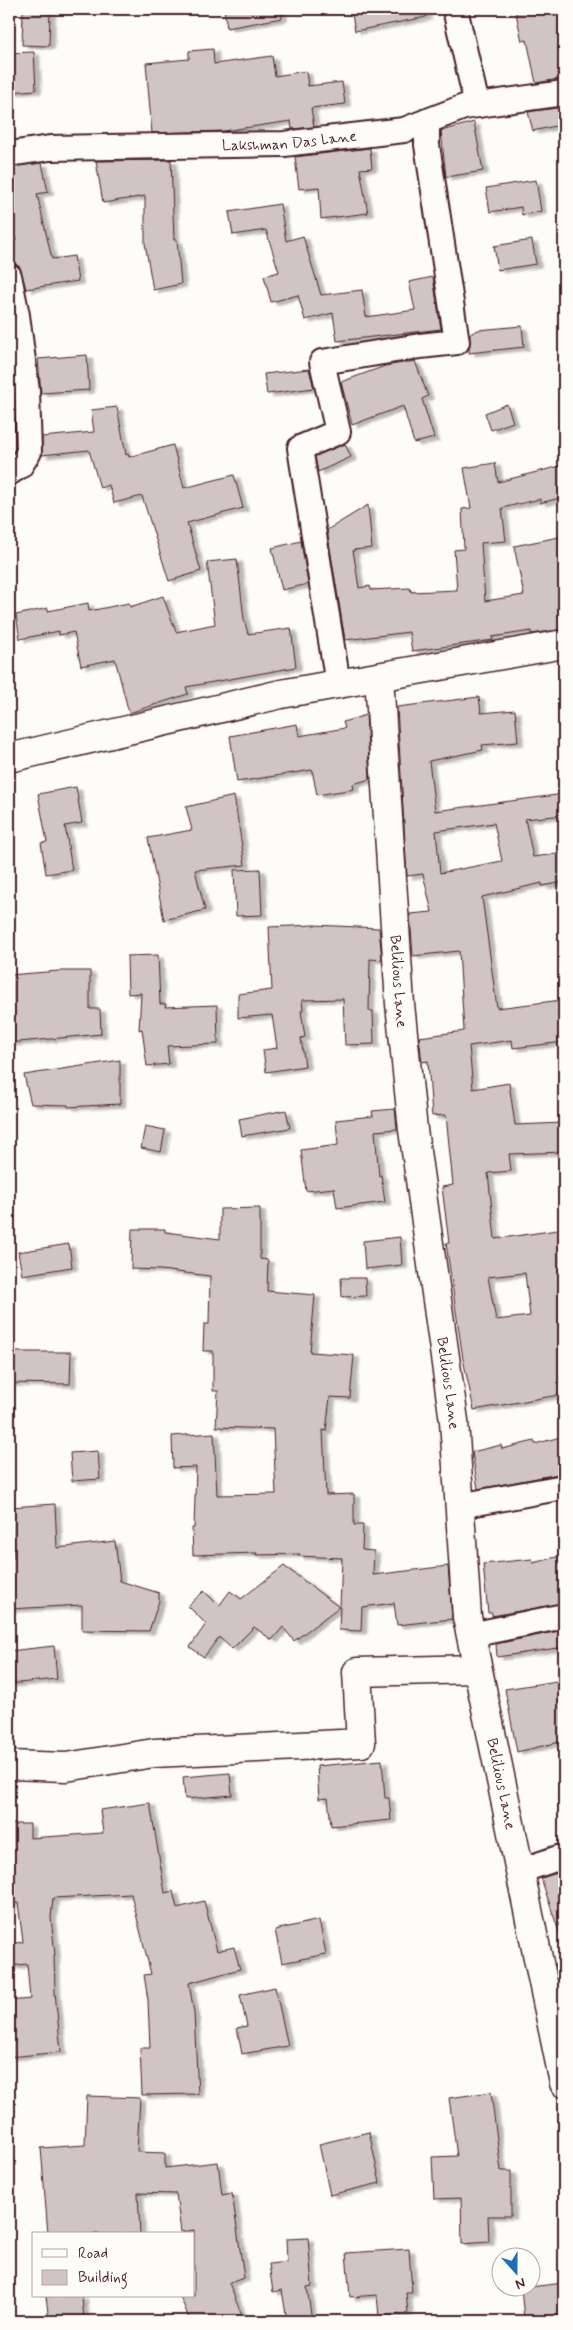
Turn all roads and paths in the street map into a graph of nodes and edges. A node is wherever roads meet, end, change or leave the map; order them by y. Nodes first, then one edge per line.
1 (455, 9) edge
2 (564, 93) edge
3 (477, 105) junction
4 (427, 121) junction
5 (9, 154) edge
6 (9, 276) edge
7 (9, 473) edge
8 (564, 644) edge
9 (379, 677) junction
10 (338, 684) junction
11 (9, 758) edge
12 (564, 1487) edge
13 (459, 1506) junction
14 (564, 1616) edge
15 (470, 1635) junction
16 (477, 1668) junction
17 (9, 1765) edge
18 (564, 1856) edge
19 (520, 1871) junction
20 (564, 2083) edge

1 - 3 street
2 - 3 street, Lakshman Das Lane
3 - 4 street, Lakshman Das Lane
4 - 5 street, Lakshman Das Lane
4 - 10 street
6 - 7 street
8 - 9 street
9 - 10 street
9 - 13 street, Belilious Lane
10 - 11 street
12 - 13 street
13 - 15 street, Belilious Lane
14 - 15 street
15 - 16 street, Belilious Lane
16 - 17 street
16 - 19 street, Belilious Lane
18 - 19 street
19 - 20 street, Belilious Lane

